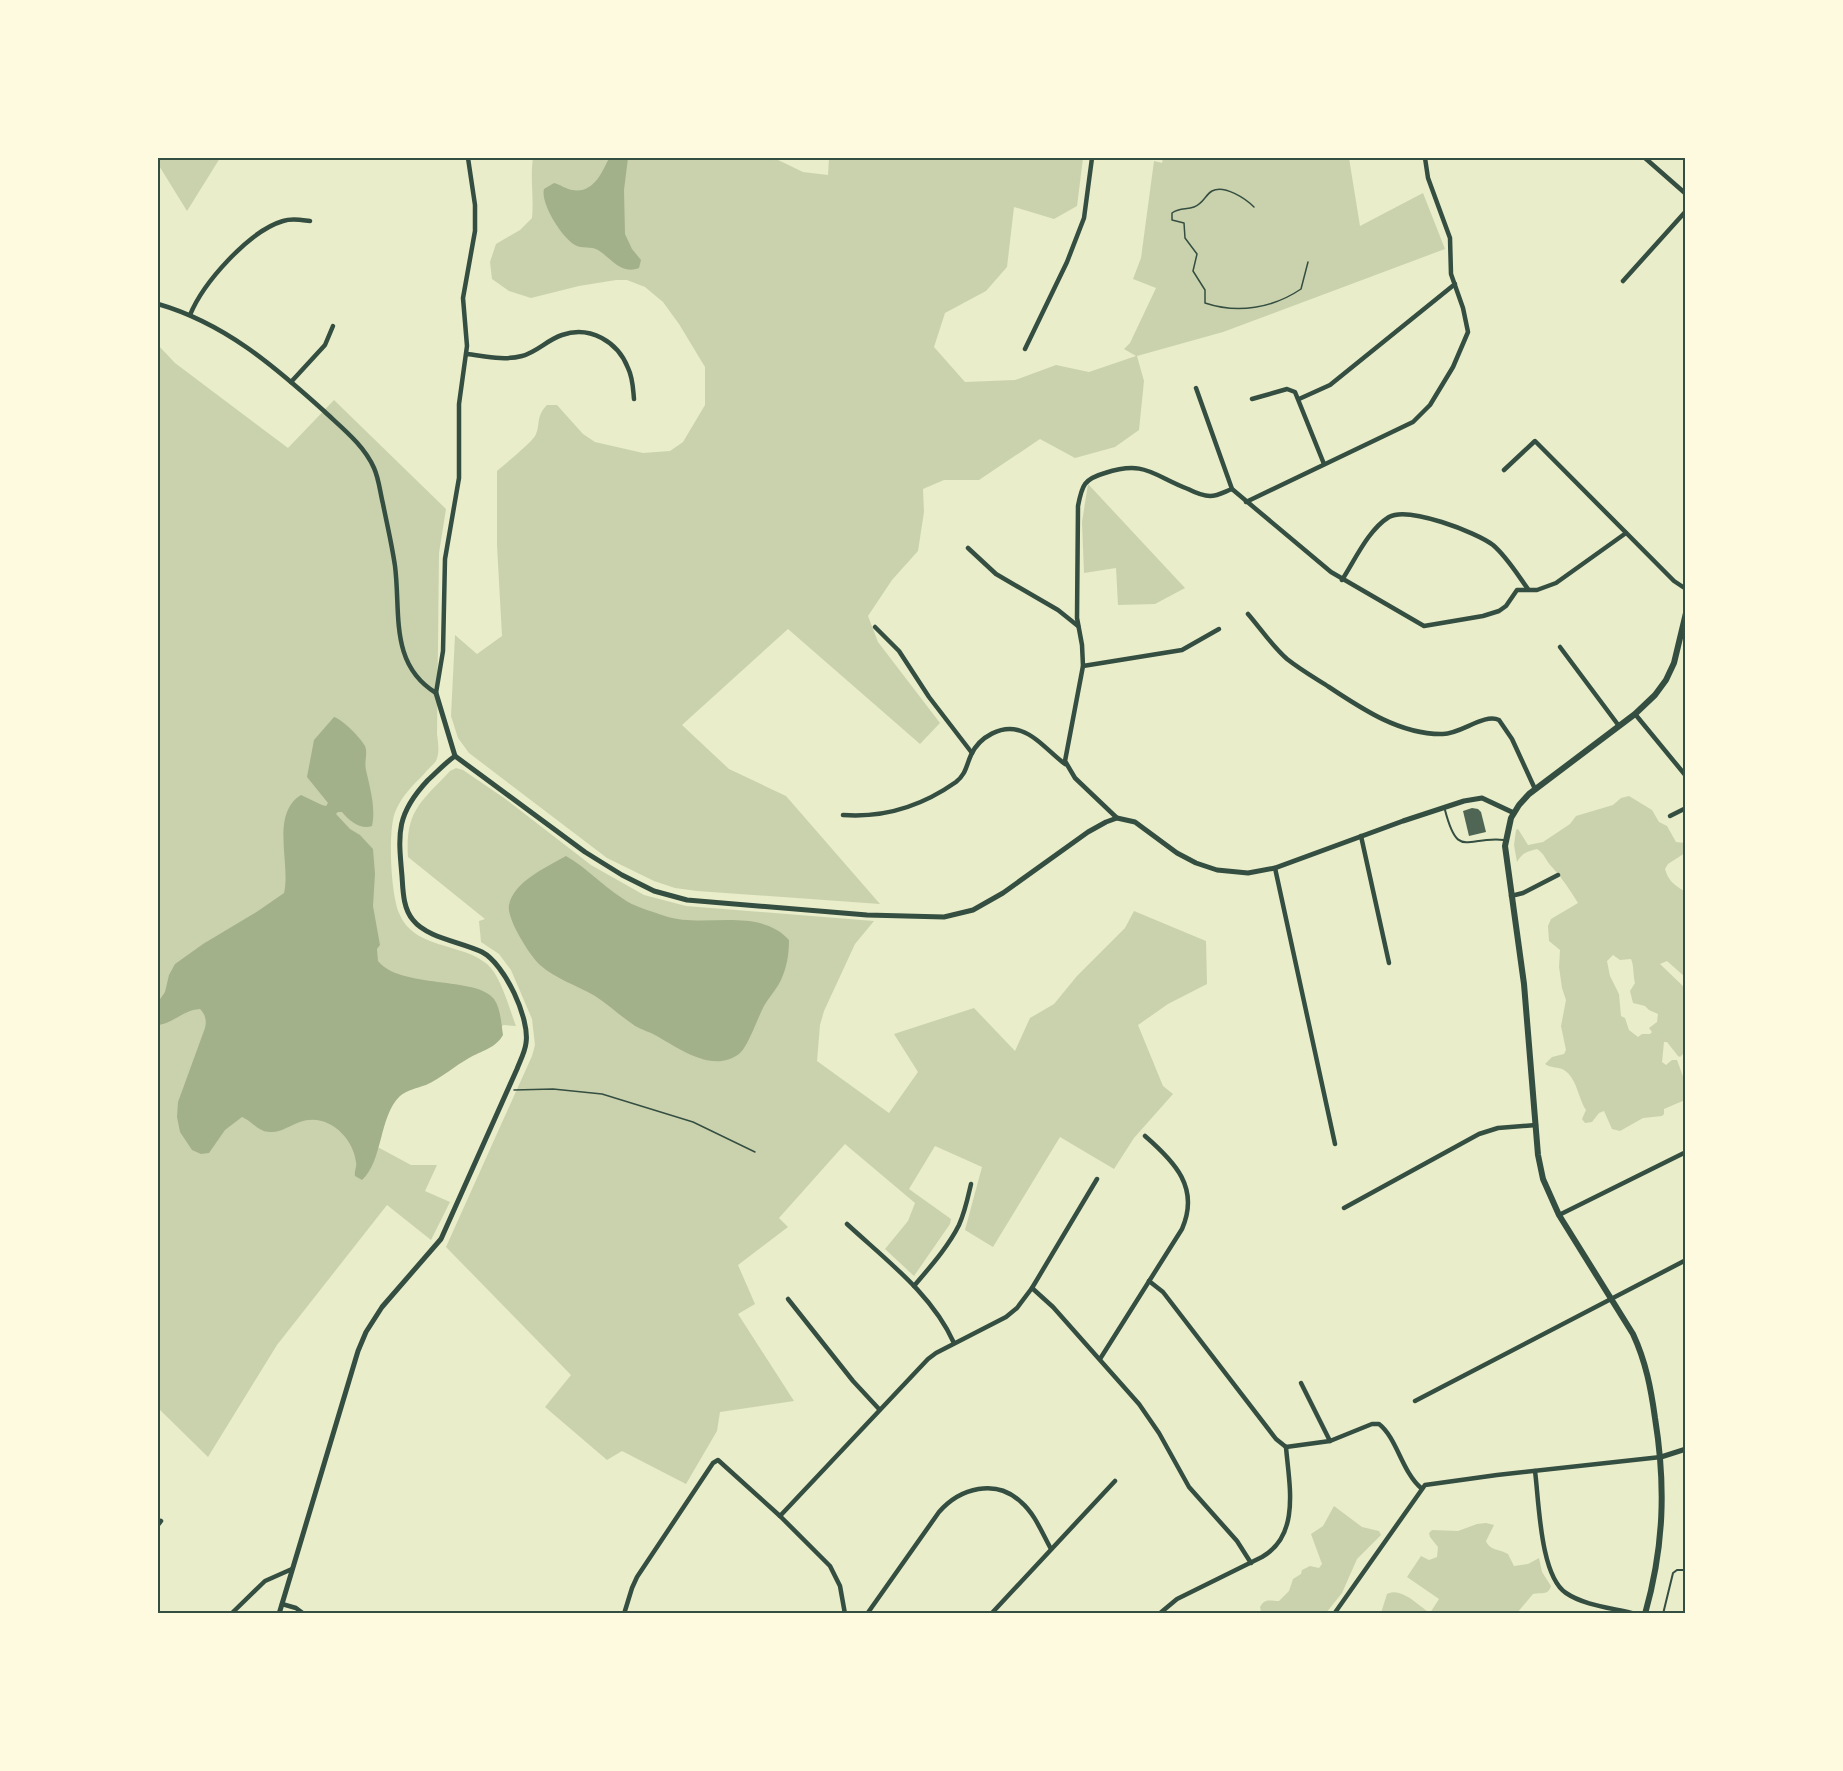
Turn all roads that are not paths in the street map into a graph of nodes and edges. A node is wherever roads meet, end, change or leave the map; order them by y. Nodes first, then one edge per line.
1 (468, 158) edge
2 (1092, 158) edge
3 (1425, 158) edge
4 (1645, 158) edge
5 (1686, 194) edge
6 (1686, 211) edge
7 (310, 221) dead end
8 (1623, 281) dead end
9 (1455, 284) junction
10 (158, 304) edge
11 (190, 315) junction
12 (333, 326) dead end
13 (1025, 349) dead end
14 (467, 354) junction
15 (291, 382) junction
16 (1196, 388) dead end
17 (634, 399) dead end
18 (1252, 399) dead end
19 (1299, 399) junction
20 (1324, 464) junction
21 (1504, 470) dead end
22 (1232, 489) junction
23 (1246, 502) junction
24 (1626, 533) junction
25 (968, 548) dead end
26 (1342, 580) junction
27 (1528, 589) junction
28 (1686, 589) edge
29 (1686, 613) edge
30 (1248, 614) dead end
31 (1078, 626) junction
32 (875, 627) dead end
33 (1219, 629) dead end
34 (1560, 646) dead end
35 (1083, 666) junction
36 (436, 693) junction
37 (1635, 714) junction
38 (1619, 726) junction
39 (972, 753) junction
40 (455, 756) junction
41 (1065, 764) junction
42 (1686, 776) edge
43 (1535, 789) junction
44 (1444, 807) junction
45 (1686, 808) edge
46 (1514, 813) junction
47 (843, 815) dead end
48 (1670, 816) dead end
49 (1117, 818) junction
50 (1361, 836) junction
51 (1505, 840) junction
52 (1275, 868) junction
53 (1558, 875) dead end
54 (1512, 896) junction
55 (1389, 963) dead end
56 (1536, 1125) junction
57 (1145, 1136) dead end
58 (1335, 1144) dead end
59 (1686, 1152) edge
60 (1098, 1179) dead end
61 (971, 1184) dead end
62 (1344, 1208) dead end
63 (1559, 1215) junction
64 (847, 1224) dead end
65 (1686, 1260) edge
66 (1149, 1281) junction
67 (914, 1286) junction
68 (1032, 1288) junction
69 (1612, 1298) junction
70 (788, 1299) dead end
71 (954, 1343) junction
72 (1100, 1359) junction
73 (1301, 1383) dead end
74 (1415, 1401) dead end
75 (879, 1409) junction
76 (1330, 1441) junction
77 (1286, 1447) junction
78 (1686, 1449) edge
79 (1661, 1457) junction
80 (1535, 1471) junction
81 (1115, 1482) dead end
82 (1421, 1488) junction
83 (780, 1516) junction
84 (1051, 1549) junction
85 (1251, 1563) junction
86 (292, 1569) junction
87 (1686, 1570) edge
88 (282, 1604) junction
89 (992, 1613) edge
90 (231, 1614) edge
91 (279, 1614) edge
92 (303, 1614) edge
93 (624, 1614) edge
94 (845, 1614) edge
95 (867, 1614) edge
96 (1159, 1614) edge
97 (1334, 1614) edge
98 (1636, 1614) edge
99 (1645, 1614) edge
100 (1663, 1614) edge

1 - 14 street
2 - 13 street
3 - 9 street
4 - 5 street
6 - 8 street
7 - 11 street
9 - 19 street
9 - 20 street
10 - 11 street
11 - 15 street
12 - 15 street
14 - 17 street
14 - 36 street
15 - 36 street
16 - 22 street
18 - 19 street
19 - 20 street
20 - 23 street
21 - 24 street
22 - 23 street
22 - 31 street
23 - 26 street
24 - 27 street
24 - 28 street
25 - 31 street
26 - 27 street
26 - 27 street
29 - 37 main road
30 - 43 street
31 - 35 street
32 - 39 street
33 - 35 street
34 - 38 street
35 - 41 street
36 - 40 street
37 - 38 main road
37 - 42 street
38 - 43 main road
39 - 41 street
39 - 47 street
40 - 49 street
40 - 86 street
41 - 49 street
43 - 46 main road
44 - 46 street
44 - 50 street
44 - 51 lane
45 - 48 street
46 - 51 main road
49 - 52 street
50 - 52 street
50 - 55 street
51 - 54 main road
52 - 58 street
53 - 54 street
54 - 56 main road
56 - 62 street
56 - 63 main road
57 - 66 street
59 - 63 street
60 - 68 street
61 - 67 street
63 - 69 main road
64 - 67 street
65 - 69 street
66 - 72 street
66 - 77 street
67 - 71 street
68 - 71 street
68 - 72 street
69 - 74 street
69 - 79 main road
70 - 75 street
71 - 75 street
72 - 85 street
73 - 76 street
75 - 83 street
76 - 77 street
76 - 82 street
77 - 85 street
78 - 79 street
79 - 80 street
79 - 99 main road
80 - 82 street
80 - 98 street
81 - 84 street
82 - 97 street
83 - 93 street
83 - 94 street
84 - 89 street
84 - 95 street
85 - 96 street
86 - 88 street
86 - 90 street
87 - 100 lane
88 - 91 street
88 - 92 street

